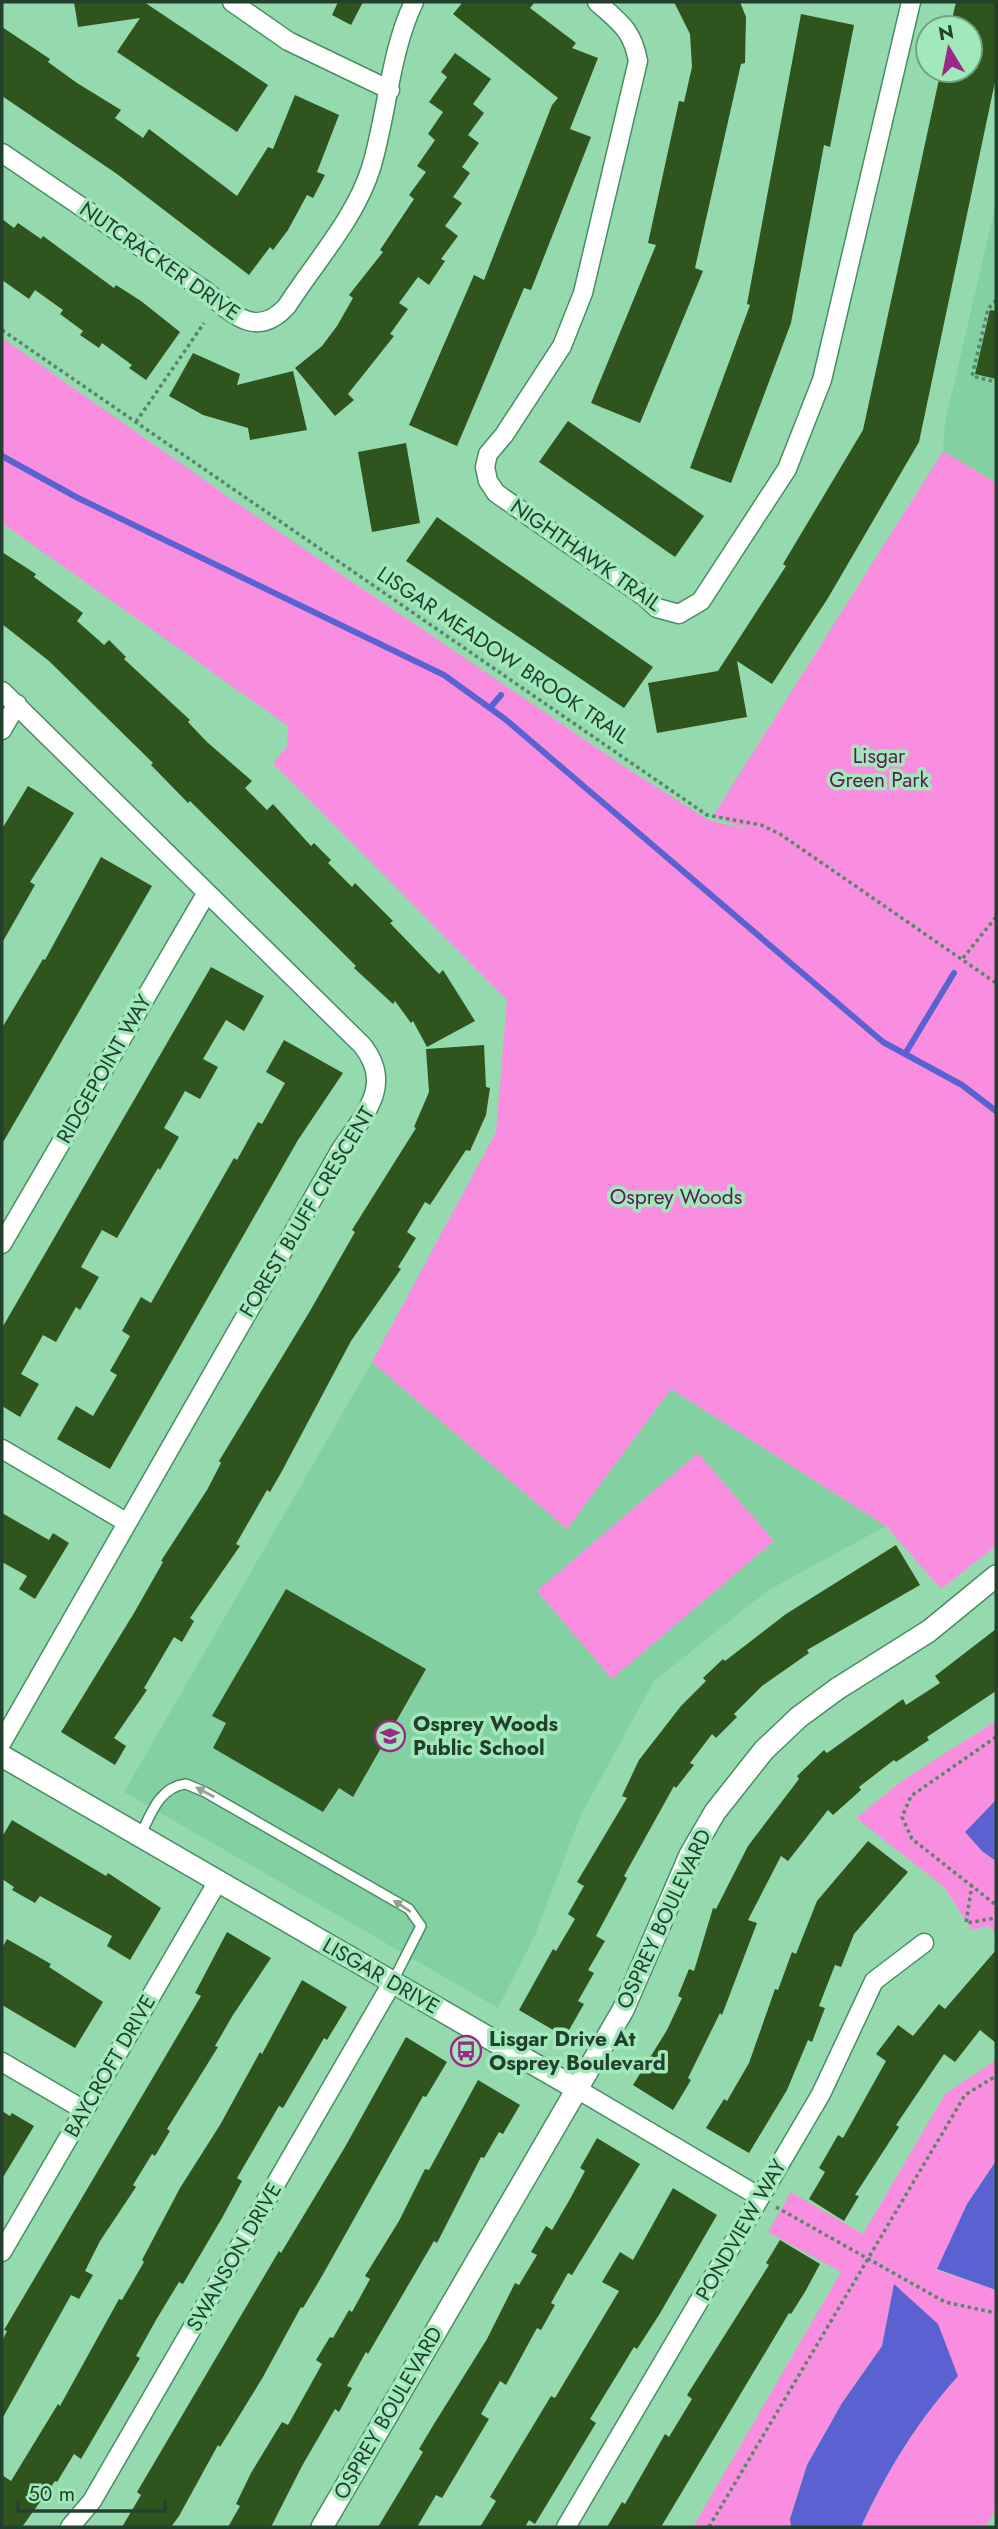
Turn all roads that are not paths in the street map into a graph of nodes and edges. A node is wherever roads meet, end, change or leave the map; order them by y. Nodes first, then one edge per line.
1 (232, 2) edge
2 (414, 2) edge
3 (597, 2) edge
4 (911, 2) edge
5 (390, 90) junction
6 (2, 153) edge
7 (2, 691) edge
8 (17, 705) junction
9 (2, 730) edge
10 (206, 894) junction
11 (2, 1244) edge
12 (2, 1449) edge
13 (126, 1522) junction
14 (996, 1576) edge
15 (2, 1742) edge
16 (2, 1756) edge
17 (140, 1836) junction
18 (218, 1881) junction
19 (924, 1943) dead end
20 (392, 1983) junction
21 (2, 2062) edge
22 (577, 2089) junction
23 (84, 2110) junction
24 (765, 2201) junction
25 (2, 2252) edge
26 (70, 2527) edge
27 (322, 2527) edge
28 (566, 2527) edge

1 - 5 street
2 - 5 street, NUTCRACKER DRIVE
3 - 4 street, NIGHTHAWK TRAIL
5 - 6 street, NUTCRACKER DRIVE
7 - 8 street, FOREST BLUFF CRESCENT
8 - 9 street
8 - 10 street, FOREST BLUFF CRESCENT
10 - 11 street, RIDGEPOINT WAY
10 - 13 street, FOREST BLUFF CRESCENT
12 - 13 street
13 - 15 street, FOREST BLUFF CRESCENT
14 - 22 street, OSPREY BOULEVARD
16 - 17 street, LISGAR DRIVE
17 - 18 street, LISGAR DRIVE
20 -> 17 lane
18 - 20 street, LISGAR DRIVE
18 - 23 street, BAYCROFT DRIVE
19 - 24 street, PONDVIEW WAY
20 - 22 street, LISGAR DRIVE
20 - 26 street, SWANSON DRIVE
21 - 23 street
22 - 24 street, LISGAR DRIVE
22 - 27 street, OSPREY BOULEVARD
23 - 25 street, BAYCROFT DRIVE
24 - 28 street, PONDVIEW WAY

